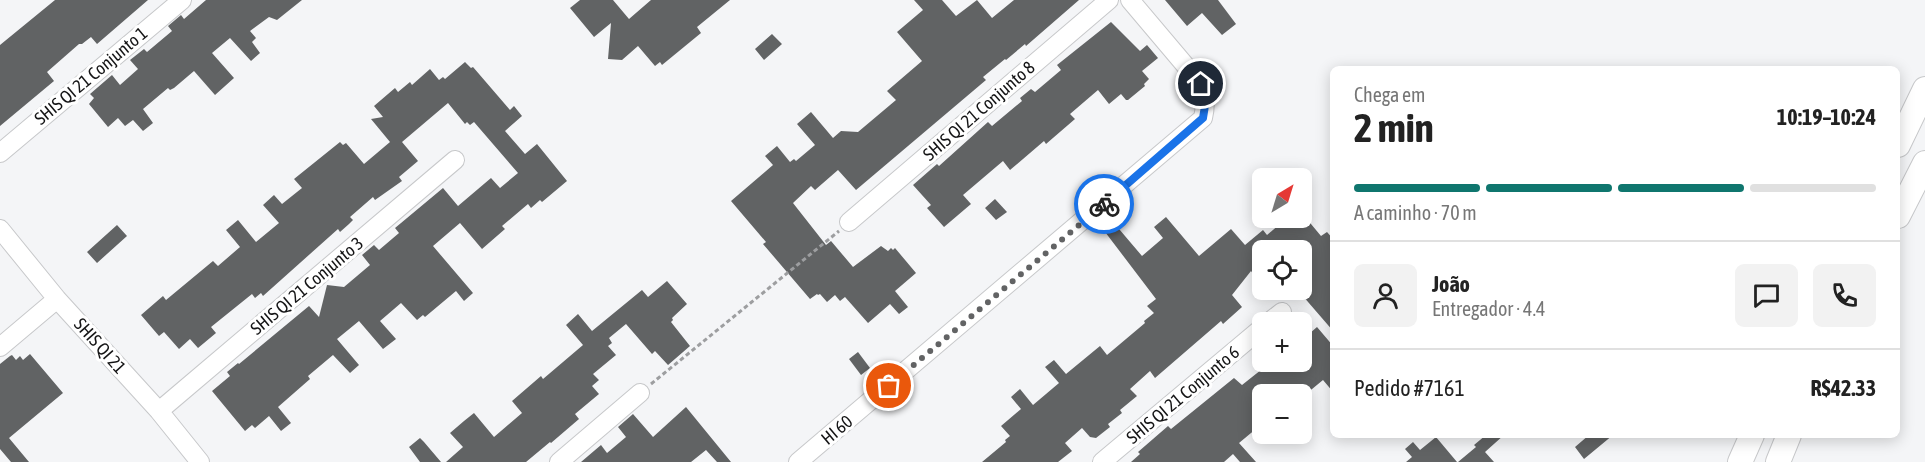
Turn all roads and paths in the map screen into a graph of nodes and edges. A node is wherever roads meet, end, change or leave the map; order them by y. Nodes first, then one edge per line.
1 (182, 0) edge
2 (1109, 0) edge
3 (1130, 0) edge
4 (1925, 90) edge
5 (1900, 141) edge
6 (0, 153) edge
7 (455, 160) dead end
8 (1925, 163) edge
9 (1900, 207) edge
10 (849, 222) joint
11 (0, 229) edge
12 (57, 299) junction
13 (1252, 336) edge
14 (0, 347) edge
15 (640, 393) joint
16 (159, 411) junction
17 (1751, 438) edge
18 (1788, 438) edge
19 (200, 462) edge
20 (558, 462) edge
21 (798, 462) edge
22 (1102, 462) edge
23 (1740, 462) edge
24 (1778, 462) edge

1 - 6 street, SHIS QI 21 Conjunto 1
2 - 10 street, SHIS QI 21 Conjunto 8
3 - 21 street, HI 60
4 - 5 main road
7 - 16 street, SHIS QI 21 Conjunto 3
8 - 9 main road
10 - 15 path
11 - 12 street, SHIS QI 21
12 - 14 street
12 - 16 street, SHIS QI 21
13 - 22 street, SHIS QI 21 Conjunto 6
15 - 20 street
16 - 19 street, SHIS QI 21
17 - 23 main road
18 - 24 main road

